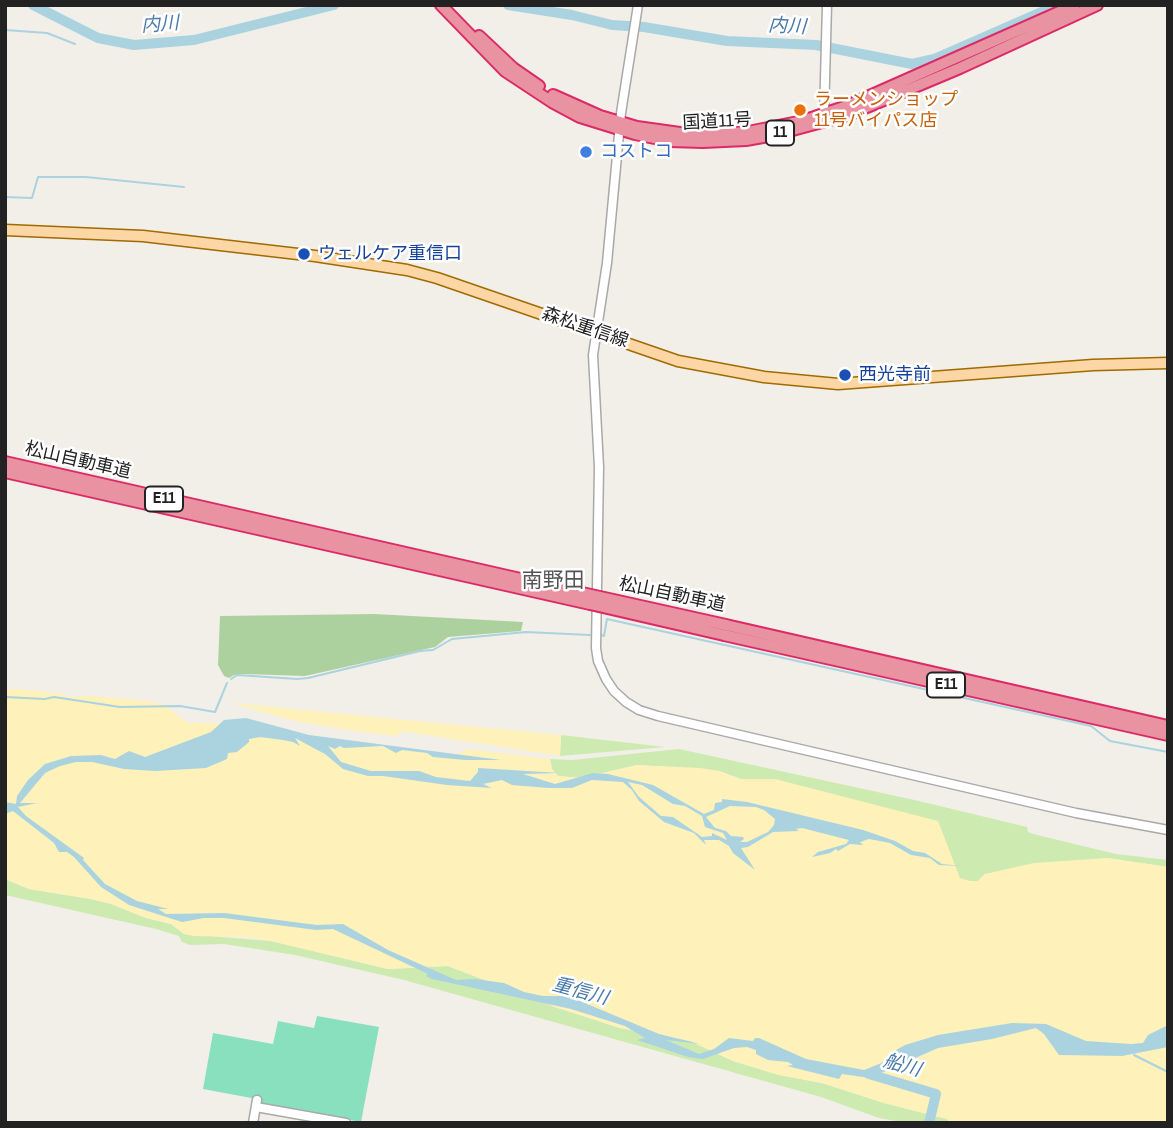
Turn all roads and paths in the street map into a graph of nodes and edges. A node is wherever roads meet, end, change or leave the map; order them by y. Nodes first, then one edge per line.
1 (441, 5) edge
2 (450, 5) edge
3 (638, 5) edge
4 (827, 5) edge
5 (1075, 5) edge
6 (1097, 5) edge
7 (472, 34) junction
8 (823, 119) junction
9 (620, 127) junction
10 (5, 230) edge
11 (595, 333) junction
12 (1168, 363) edge
13 (5, 462) edge
14 (5, 472) edge
15 (322, 539) junction
16 (725, 630) junction
17 (1168, 726) edge
18 (1168, 735) edge
19 (1168, 830) edge
20 (253, 1123) edge
21 (346, 1123) edge

1 - 7 highway, 国道11号 / 11
2 - 7 highway, 国道11号 / 11
3 - 9 street
4 - 8 street
5 - 8 highway, 国道11号 / 11
6 - 8 highway, 国道11号 / 11
7 - 9 highway, 国道11号 / 11
8 - 9 highway, 国道11号 / 11
9 - 11 street
10 - 11 main road, 森松重信線
11 - 12 main road, 森松重信線
11 - 19 street
13 - 15 highway, 松山自動車道 / E11
14 - 15 highway, 松山自動車道 / E11
15 - 16 highway, 松山自動車道 / E11, bridge
16 - 17 highway, 松山自動車道 / E11
16 - 18 highway, 松山自動車道 / E11
20 - 21 street

